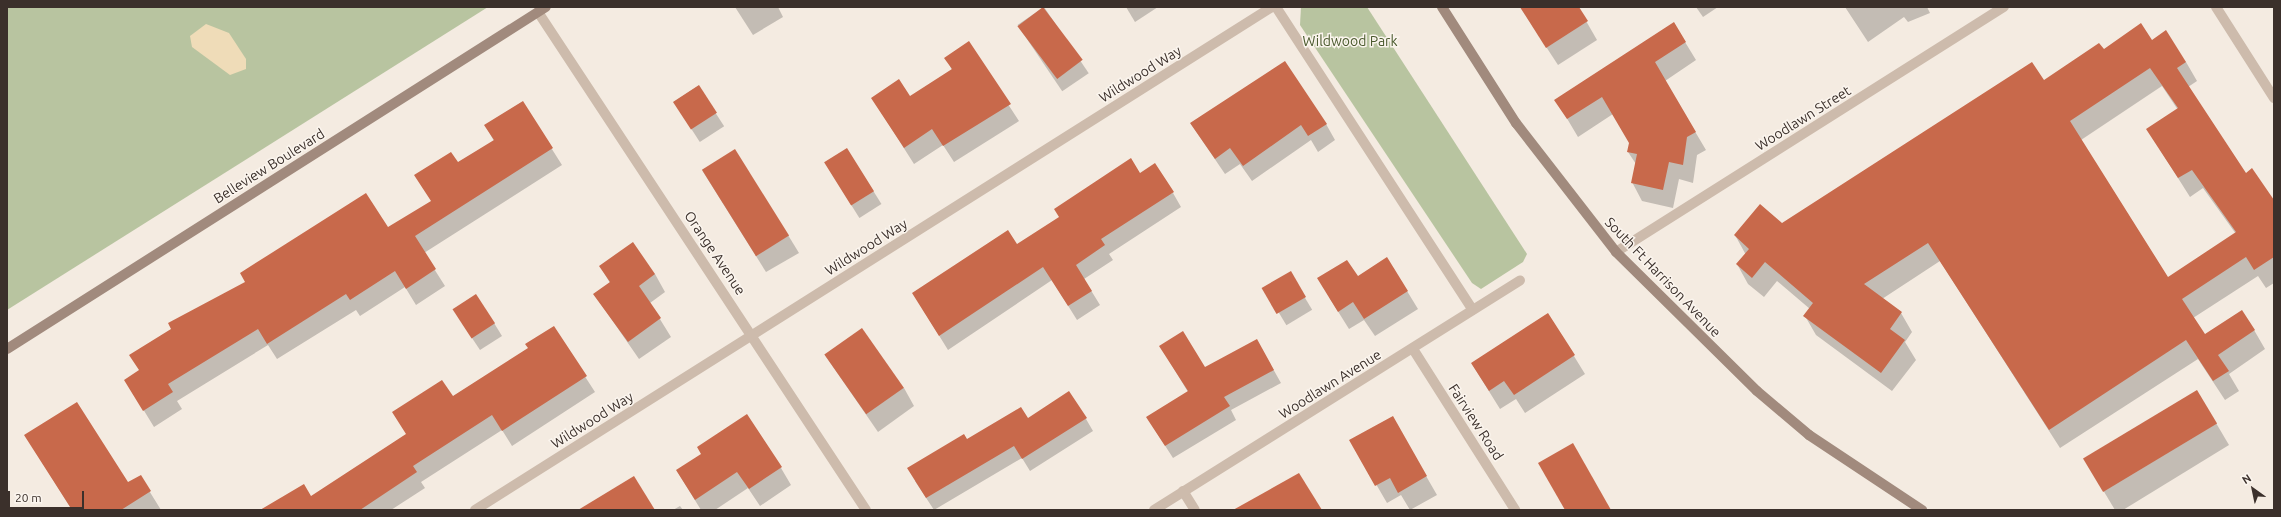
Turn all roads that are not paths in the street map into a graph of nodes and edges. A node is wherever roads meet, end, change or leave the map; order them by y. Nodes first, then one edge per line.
1 (1272, 7) edge
2 (1276, 7) edge
3 (1442, 7) edge
4 (2004, 7) edge
5 (2216, 7) edge
6 (542, 9) edge
7 (2274, 98) edge
8 (1616, 252) junction
9 (1520, 280) dead end
10 (1473, 310) junction
11 (752, 335) junction
12 (7, 349) edge
13 (1413, 349) junction
14 (1184, 491) junction
15 (475, 510) edge
16 (866, 510) edge
17 (1154, 510) edge
18 (1195, 510) edge
19 (1515, 510) edge
20 (1922, 510) edge

1 - 11 street, Wildwood Way
2 - 10 street
3 - 8 main road, South Ft Harrison Avenue
4 - 8 street, Woodlawn Street
5 - 7 street
6 - 11 street, Orange Avenue
6 - 12 main road, Belleview Boulevard
8 - 20 main road, South Ft Harrison Avenue
9 - 10 street, Woodlawn Avenue
10 - 13 street, Woodlawn Avenue
11 - 15 street, Wildwood Way
11 - 16 street, Orange Avenue
13 - 14 street, Woodlawn Avenue
13 - 19 street, Fairview Road
14 - 17 street, Woodlawn Avenue
14 - 18 street

